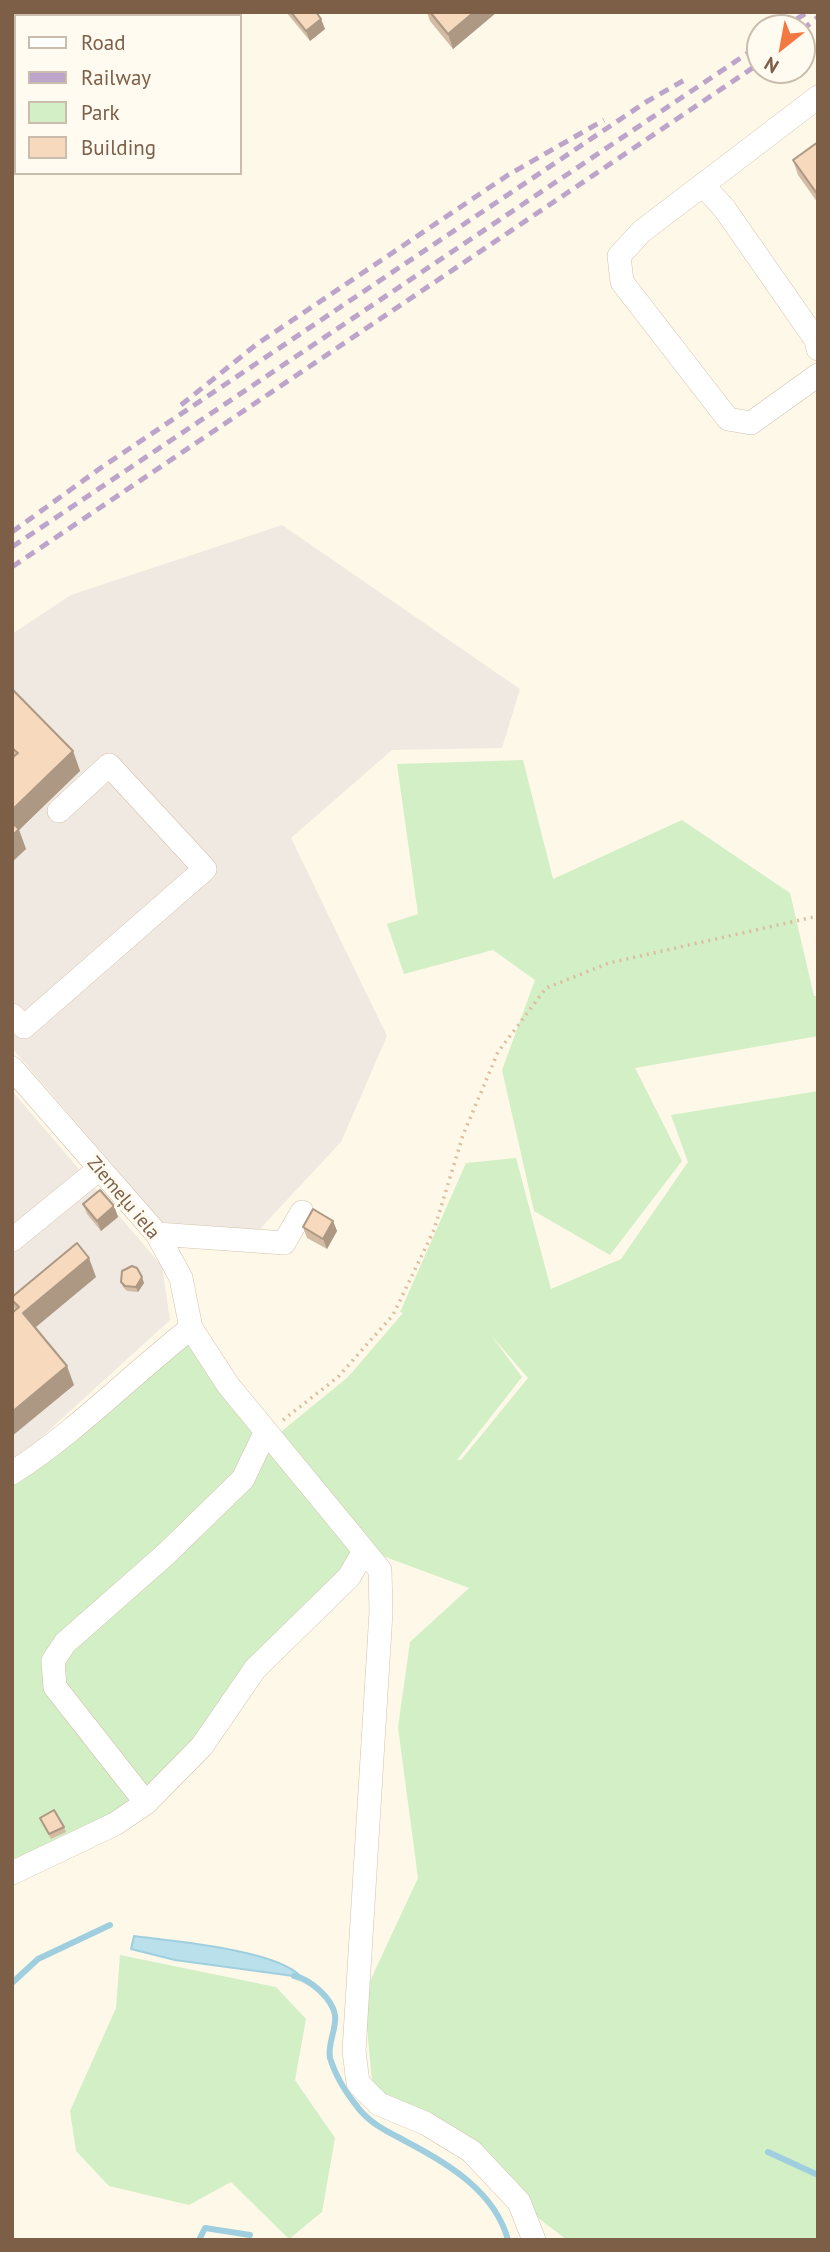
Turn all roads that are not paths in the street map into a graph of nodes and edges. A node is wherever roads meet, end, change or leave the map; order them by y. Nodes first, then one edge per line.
1 (818, 97) edge
2 (704, 184) junction
3 (818, 349) edge
4 (818, 375) edge
5 (59, 811) dead end
6 (12, 1015) edge
7 (12, 1068) edge
8 (99, 1169) junction
9 (302, 1212) dead end
10 (157, 1234) junction
11 (12, 1240) edge
12 (191, 1328) junction
13 (266, 1431) junction
14 (12, 1473) edge
15 (364, 1551) junction
16 (146, 1803) junction
17 (12, 1872) edge
18 (534, 2240) edge

1 - 2 street
2 - 3 street
2 - 4 street
5 - 6 street
7 - 8 street, Ziemeļu iela
8 - 10 street, Ziemeļu iela
8 - 11 street
9 - 10 street
10 - 12 street, Ziemeļu iela
12 - 13 street
12 - 14 street
13 - 15 street
13 - 16 street
15 - 16 street
15 - 18 street
16 - 17 street

